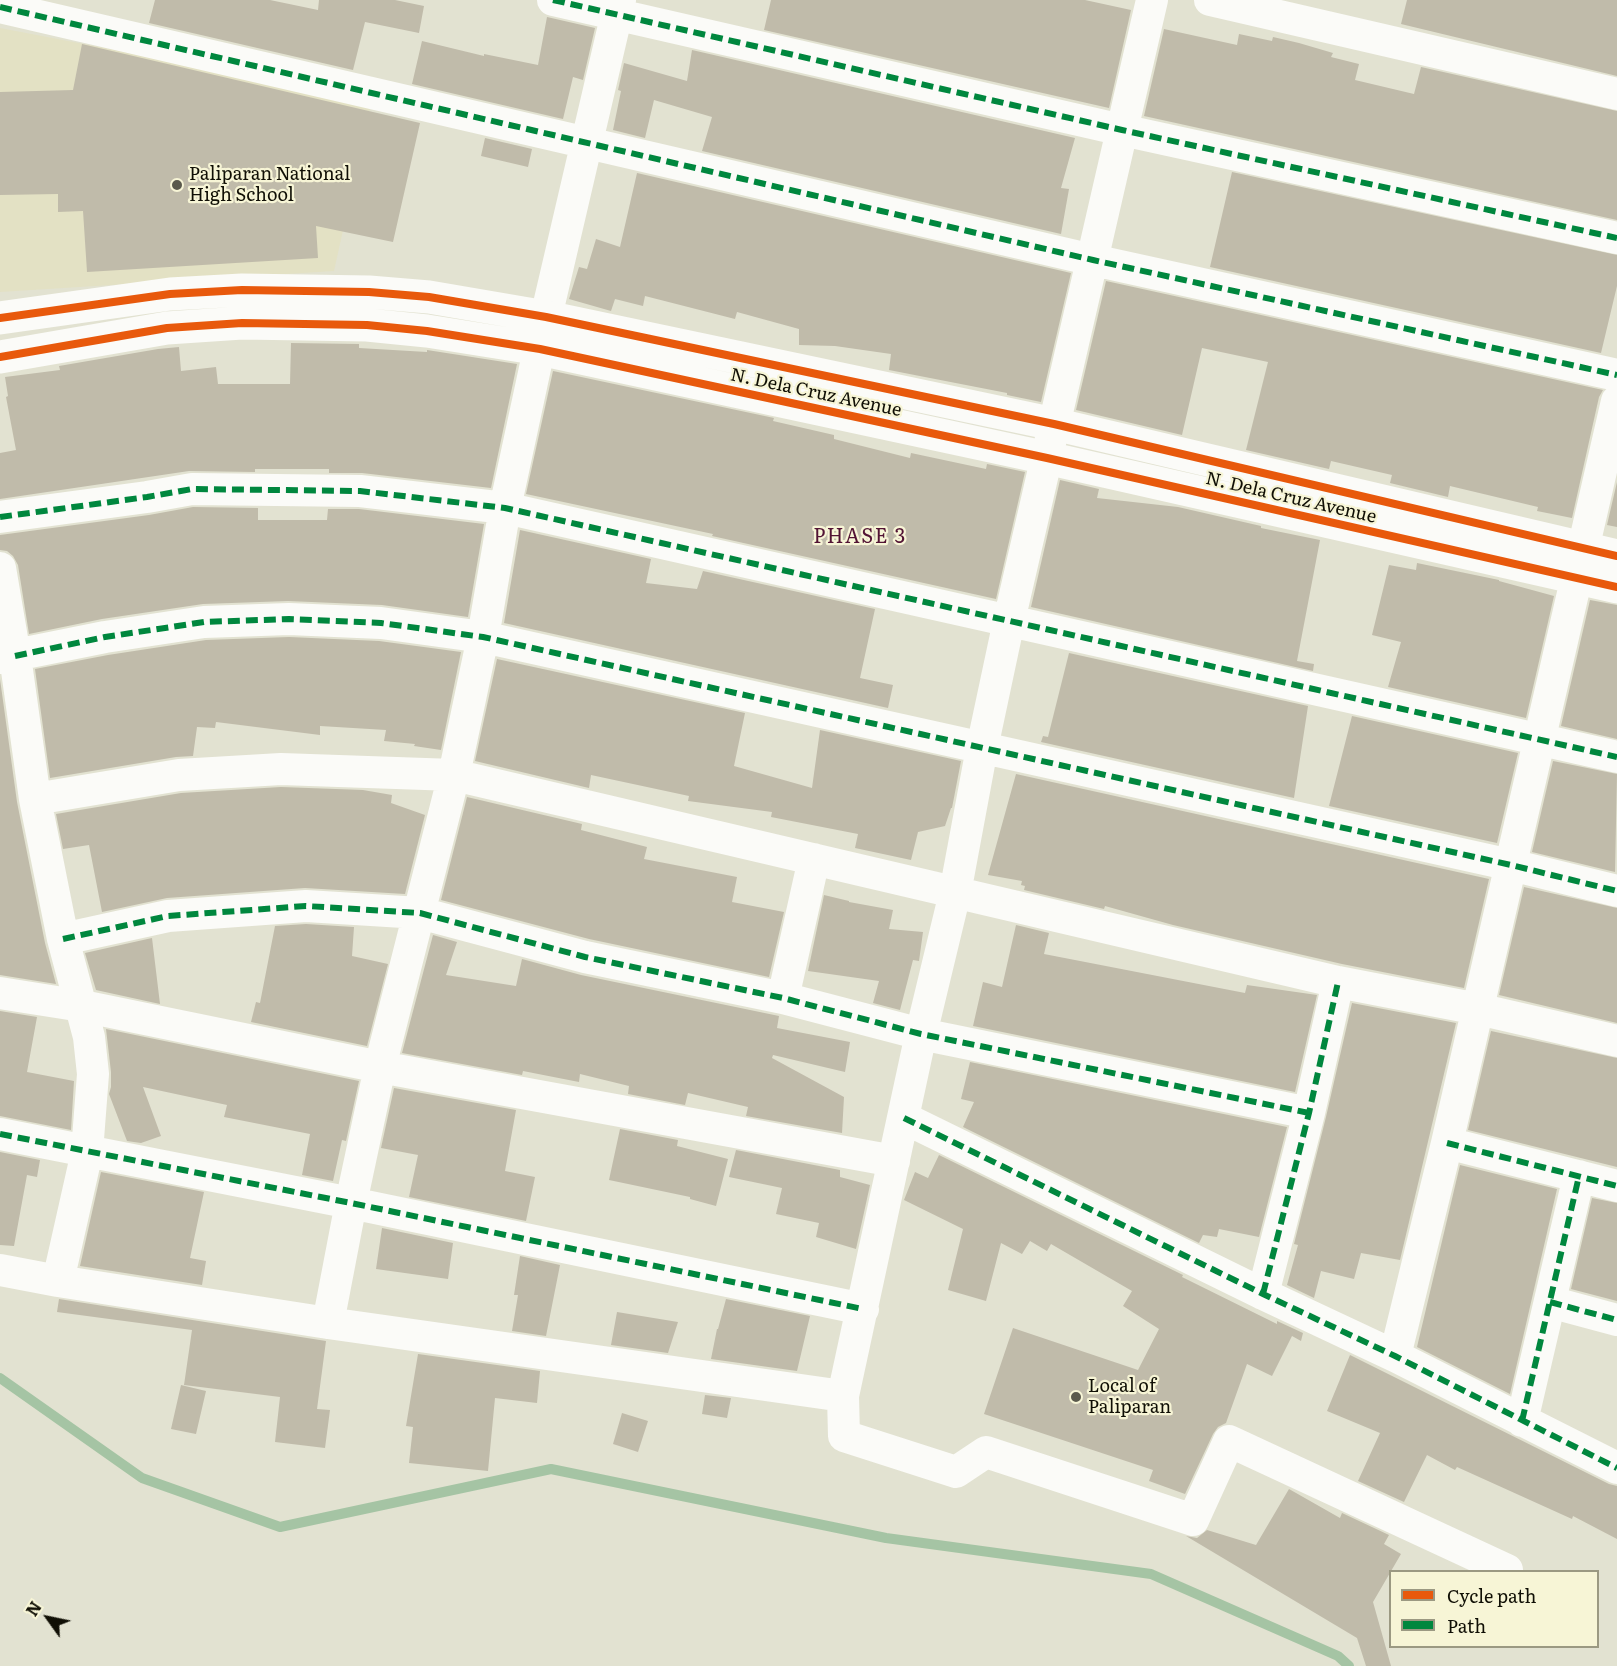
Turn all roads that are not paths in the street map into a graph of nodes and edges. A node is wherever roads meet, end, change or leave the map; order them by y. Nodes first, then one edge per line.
1 (553, 0) edge
2 (1152, 0) edge
3 (1210, 0) edge
4 (0, 7) edge
5 (618, 7) edge
6 (1617, 93) edge
7 (1122, 130) junction
8 (586, 142) junction
9 (1617, 238) edge
10 (1093, 260) junction
11 (546, 317) junction
12 (0, 318) edge
13 (540, 349) junction
14 (0, 357) edge
15 (1617, 375) edge
16 (1617, 401) edge
17 (1054, 424) junction
18 (1047, 458) junction
19 (505, 508) junction
20 (0, 517) edge
21 (1617, 556) edge
22 (1580, 563) junction
23 (0, 568) edge
24 (1617, 587) edge
25 (1009, 621) junction
26 (483, 637) junction
27 (8, 657) edge
28 (1541, 739) junction
29 (982, 748) junction
30 (1617, 757) edge
31 (454, 775) junction
32 (35, 799) junction
33 (814, 860) junction
34 (1511, 865) junction
35 (1617, 891) edge
36 (955, 893) junction
37 (420, 913) junction
38 (63, 939) junction
39 (1338, 982) junction
40 (0, 993) edge
41 (783, 998) junction
42 (82, 1006) junction
43 (1478, 1009) junction
44 (921, 1034) junction
45 (1617, 1041) edge
46 (380, 1066) junction
47 (1309, 1113) junction
48 (904, 1118) junction
49 (0, 1134) edge
50 (1447, 1143) junction
51 (87, 1152) junction
52 (894, 1161) junction
53 (1578, 1176) junction
54 (1617, 1186) edge
55 (351, 1203) junction
56 (0, 1270) edge
57 (58, 1281) junction
58 (1263, 1294) junction
59 (1550, 1302) junction
60 (863, 1309) junction
61 (1617, 1320) edge
62 (328, 1323) junction
63 (1395, 1356) junction
64 (843, 1396) junction
65 (1522, 1421) junction
66 (1617, 1468) edge
67 (1507, 1570) edge

1 - 5 street
2 - 7 street
3 - 6 street
4 - 8 street
5 - 7 street
5 - 8 street
7 - 9 street
7 - 10 street
8 - 10 street
8 - 11 street
10 - 15 street
10 - 17 street
11 - 12 street, N. Dela Cruz Avenue
11 - 13 street
11 - 17 street, N. Dela Cruz Avenue
13 - 14 street, N. Dela Cruz Avenue
13 - 18 street, N. Dela Cruz Avenue
13 - 19 street
16 - 22 street
17 - 18 street
17 - 22 street, N. Dela Cruz Avenue
18 - 22 street, N. Dela Cruz Avenue
18 - 25 street
19 - 20 street
19 - 25 street
19 - 26 street
21 - 22 street, N. Dela Cruz Avenue
22 - 24 street, N. Dela Cruz Avenue
22 - 28 street
23 - 27 street
25 - 28 street
25 - 29 street
26 - 27 street
26 - 29 street
26 - 31 street
27 - 32 street
28 - 30 street
28 - 34 street
29 - 34 street
29 - 36 street
31 - 32 street
31 - 33 street
31 - 37 street
32 - 38 street
33 - 36 street
33 - 41 street
34 - 35 street
34 - 43 street
36 - 39 street
36 - 44 street
37 - 38 street
37 - 41 street
37 - 46 street
38 - 42 street
39 - 43 street
39 - 47 street
40 - 42 street
41 - 44 street
42 - 46 street
42 - 51 street
43 - 45 street
43 - 50 street
44 - 47 street
44 - 48 street
46 - 52 street
46 - 55 street
47 - 58 street
48 - 52 street
48 - 58 street
49 - 51 street
50 - 53 street
50 - 63 street
51 - 55 street
51 - 57 street
52 - 60 street
53 - 54 street
53 - 59 street
55 - 60 street
55 - 62 street
56 - 57 street
57 - 62 street
58 - 63 street
59 - 61 street
59 - 65 street
60 - 64 street
62 - 64 street
63 - 65 street
64 - 67 street
65 - 66 street

